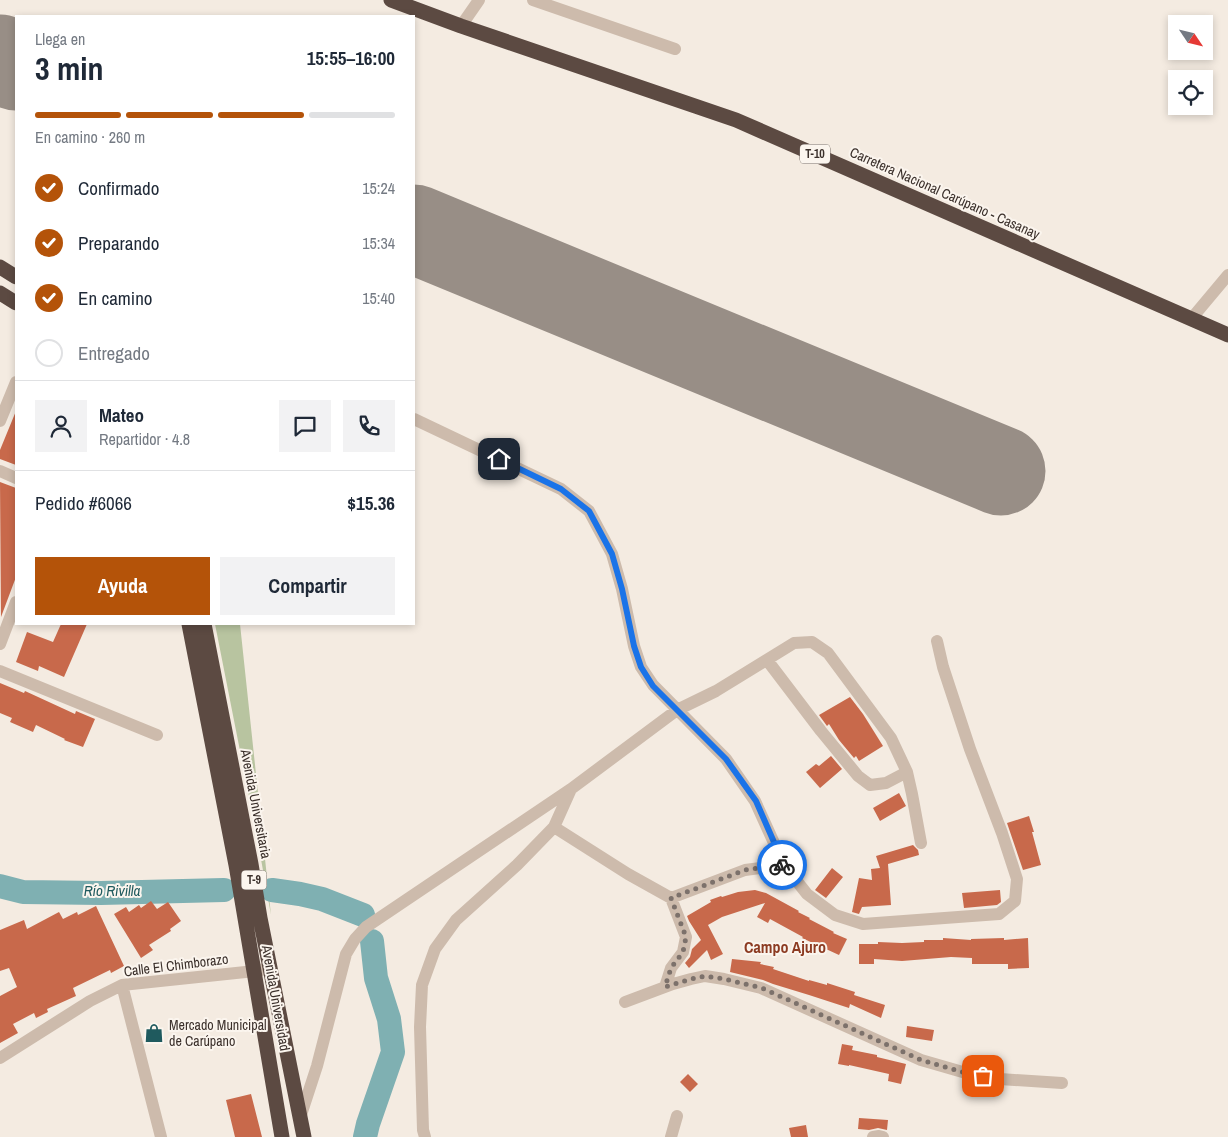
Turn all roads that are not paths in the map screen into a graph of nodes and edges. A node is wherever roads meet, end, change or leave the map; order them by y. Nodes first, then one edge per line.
1 (390, 0) edge
2 (479, 0) edge
3 (533, 0) edge
4 (461, 26) junction
5 (675, 49) dead end
6 (0, 267) edge
7 (15, 275) edge
8 (1228, 275) edge
9 (0, 293) edge
10 (15, 302) edge
11 (1192, 318) junction
12 (1228, 335) edge
13 (15, 384) edge
14 (415, 419) edge
15 (0, 421) edge
16 (0, 471) edge
17 (15, 478) edge
18 (15, 605) edge
19 (189, 625) edge
20 (204, 625) edge
21 (937, 641) dead end
22 (0, 644) edge
23 (767, 660) junction
24 (0, 671) edge
25 (677, 710) junction
26 (157, 735) dead end
27 (907, 772) junction
28 (571, 789) junction
29 (554, 827) junction
30 (921, 843) dead end
31 (784, 865) junction
32 (671, 898) junction
33 (262, 970) junction
34 (122, 985) junction
35 (665, 987) junction
36 (626, 1002) dead end
37 (0, 1058) edge
38 (1062, 1083) dead end
39 (677, 1116) dead end
40 (300, 1118) junction
41 (161, 1137) edge
42 (282, 1137) edge
43 (304, 1137) edge
44 (424, 1137) edge
45 (671, 1137) edge
46 (873, 1137) edge
47 (883, 1137) edge

1 - 4 highway, Carretera Nacional Carúpano - Casanay / T-10
2 - 4 street
3 - 5 street
4 - 11 highway, Carretera Nacional Carúpano - Casanay / T-10
6 - 7 highway
8 - 11 street
9 - 10 highway
11 - 12 highway, Carretera Nacional Carúpano - Casanay / T-10
13 - 15 street
14 - 25 street
16 - 17 street
18 - 22 street
19 - 33 highway, Avenida Universidad / T-9
20 - 33 highway, Avenida Universitaria / T-9
21 - 31 street
23 - 25 street
23 - 27 street
23 - 27 street
24 - 26 street
25 - 28 street
25 - 31 street
27 - 30 street
28 - 29 street
28 - 40 street
29 - 32 street
29 - 44 street
31 - 32 street
32 - 35 street
33 - 34 street, Calle El Chimborazo
33 - 40 highway, Avenida Universitaria / T-9
33 - 42 highway, Avenida Universidad / T-9
34 - 37 street, Calle El Chimborazo
34 - 41 street
35 - 36 street
35 - 38 street
39 - 45 street
40 - 43 highway, Avenida Universitaria / T-9
46 - 47 street

